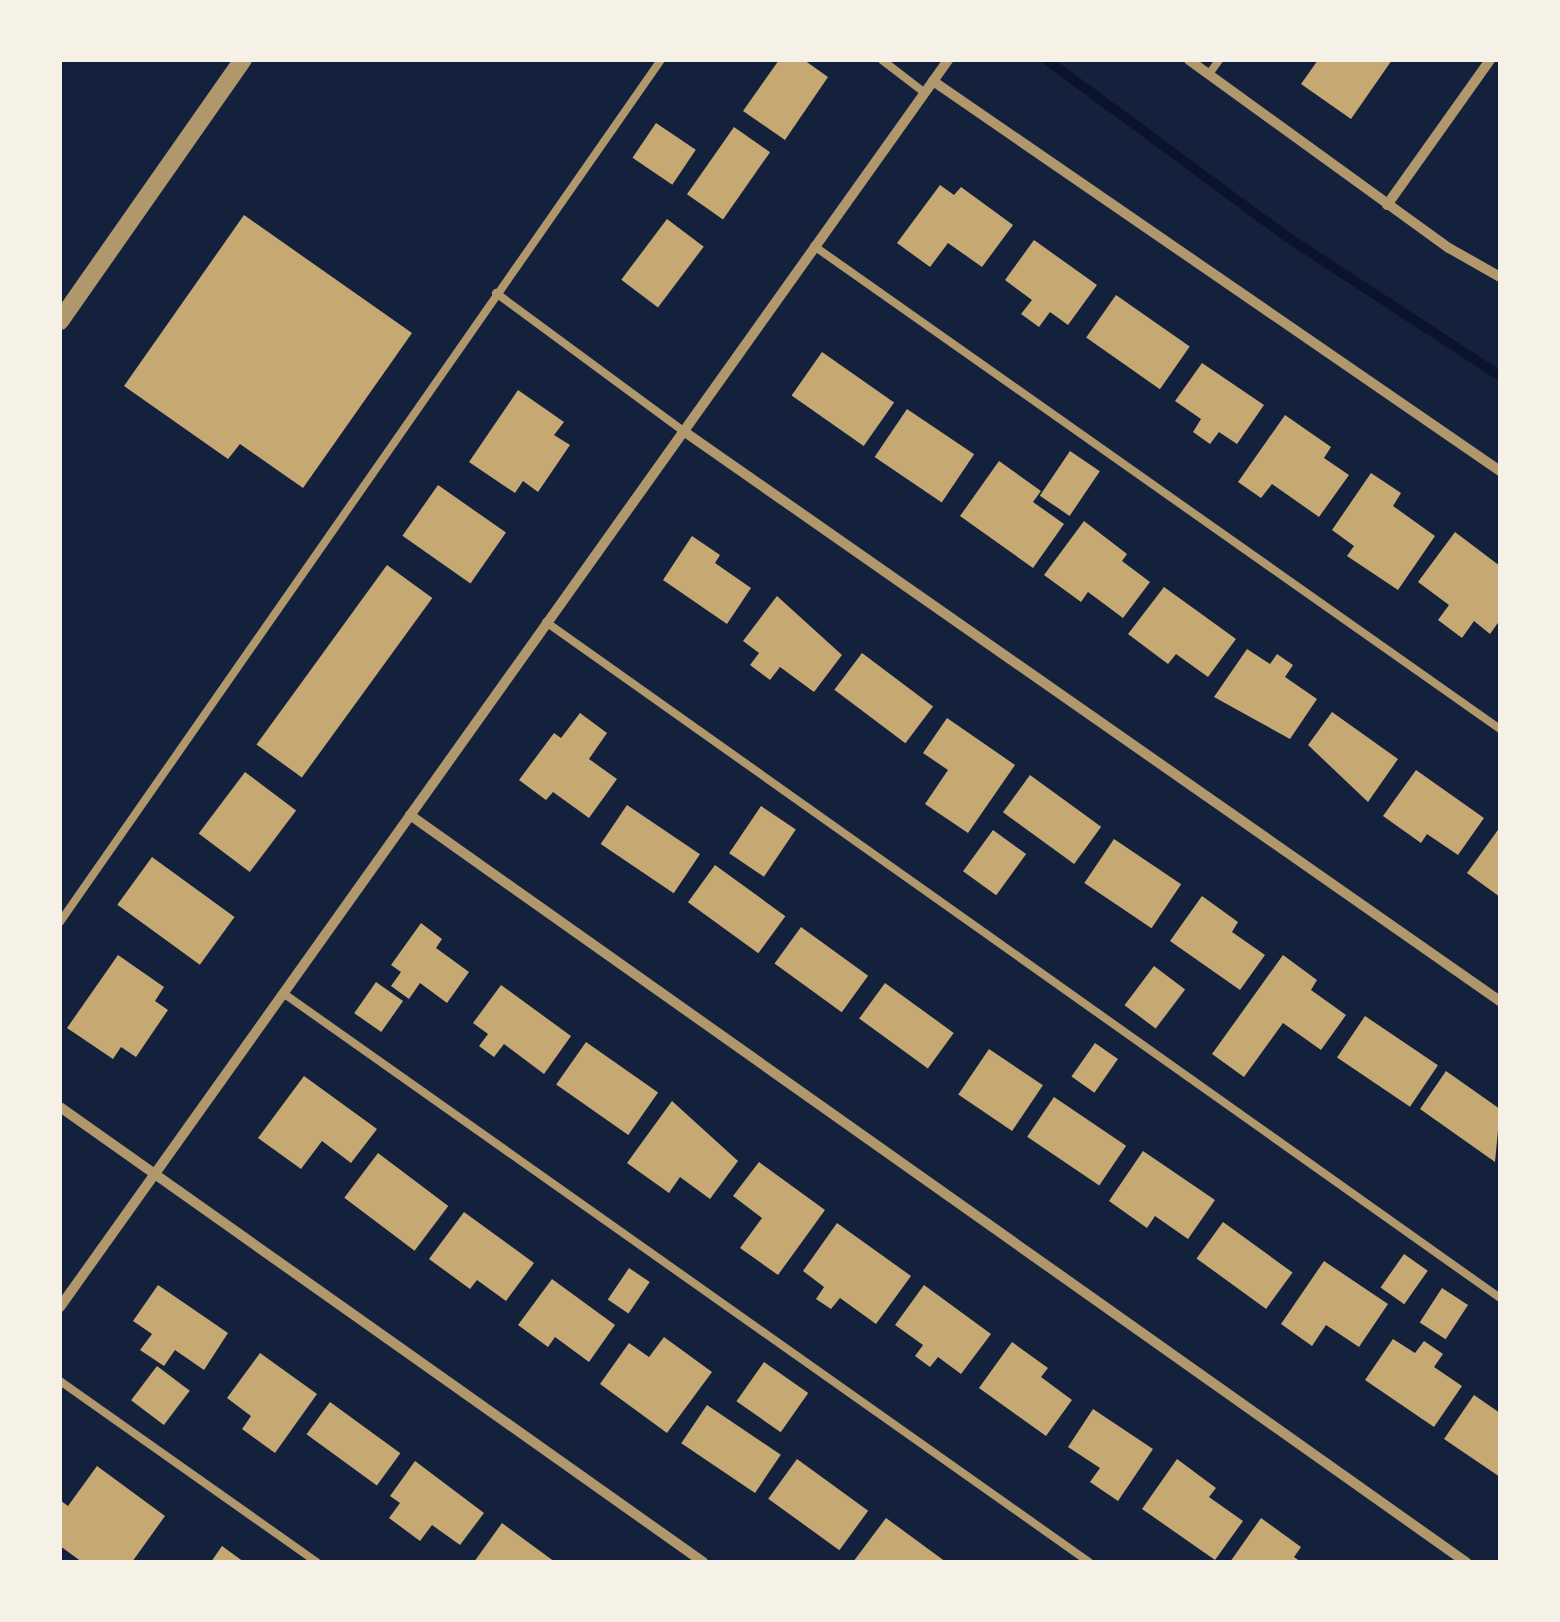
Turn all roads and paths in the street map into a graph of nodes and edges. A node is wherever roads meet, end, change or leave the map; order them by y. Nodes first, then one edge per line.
1 (243, 60) edge
2 (661, 60) edge
3 (882, 60) edge
4 (948, 60) edge
5 (1188, 60) edge
6 (1218, 60) edge
7 (1490, 60) edge
8 (1208, 74) junction
9 (933, 81) junction
10 (925, 92) junction
11 (1387, 205) junction
12 (814, 246) junction
13 (1500, 277) edge
14 (496, 293) junction
15 (60, 320) edge
16 (682, 430) junction
17 (1500, 471) edge
18 (546, 622) junction
19 (1500, 729) edge
20 (410, 815) junction
21 (60, 922) edge
22 (283, 993) junction
23 (1500, 1001) edge
24 (60, 1107) edge
25 (154, 1175) junction
26 (1500, 1298) edge
27 (60, 1306) edge
28 (60, 1382) edge
29 (317, 1562) edge
30 (703, 1562) edge
31 (1090, 1562) edge
32 (1466, 1562) edge

1 - 15 street
2 - 14 lane
3 - 10 lane
4 - 9 street
5 - 8 street
6 - 8 lane
7 - 11 street
8 - 11 street
9 - 10 street
9 - 17 street
10 - 12 street
11 - 13 street
12 - 16 street
12 - 19 lane
14 - 16 lane
14 - 21 lane
16 - 18 street
16 - 23 street
18 - 20 street
18 - 26 lane
20 - 22 street
20 - 32 street
22 - 25 street
22 - 31 lane
24 - 25 street
25 - 27 street
25 - 30 street
28 - 29 lane

